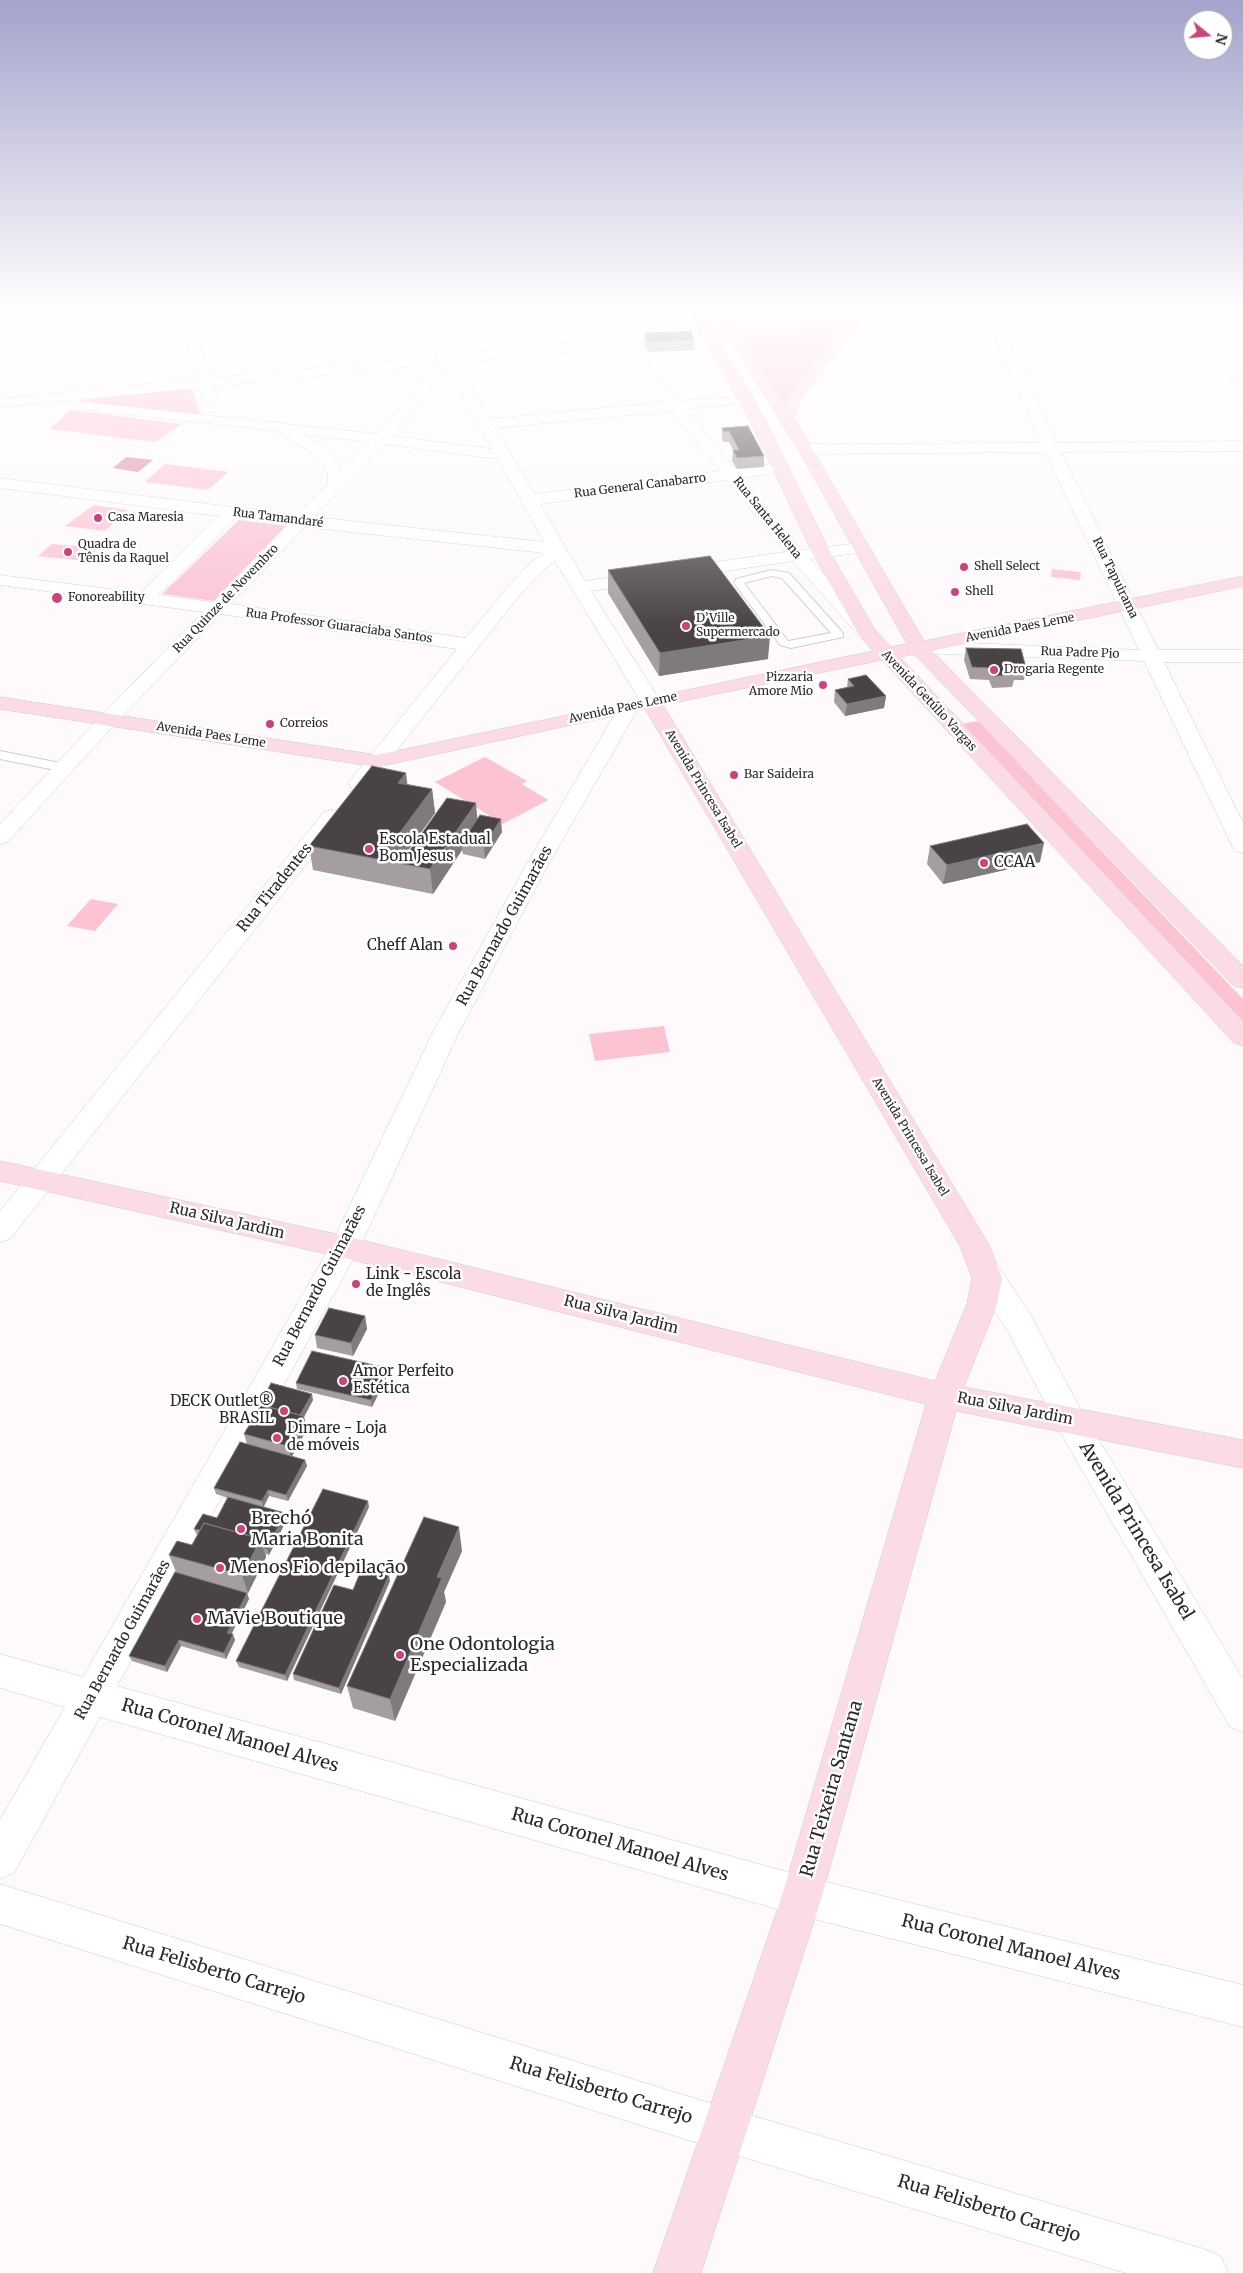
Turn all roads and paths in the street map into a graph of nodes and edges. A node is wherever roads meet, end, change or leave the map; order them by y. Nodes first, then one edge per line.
1 (171, 415) edge
2 (215, 415) edge
3 (402, 415) edge
4 (481, 415) edge
5 (574, 415) edge
6 (681, 415) edge
7 (755, 415) edge
8 (784, 415) edge
9 (792, 415) edge
10 (1036, 415) edge
11 (217, 420) junction
12 (758, 421) junction
13 (486, 424) junction
14 (790, 424) junction
15 (278, 426) junction
16 (381, 440) junction
17 (1243, 446) edge
18 (1051, 448) junction
19 (806, 449) junction
20 (501, 454) junction
21 (780, 468) junction
22 (732, 475) junction
23 (0, 483) edge
24 (336, 484) junction
25 (530, 500) junction
26 (232, 512) junction
27 (301, 521) junction
28 (860, 548) junction
29 (557, 550) junction
30 (821, 552) junction
31 (798, 556) junction
32 (767, 567) junction
33 (0, 580) edge
34 (1243, 581) edge
35 (579, 587) junction
36 (833, 595) junction
37 (144, 598) junction
38 (806, 598) junction
39 (1129, 605) junction
40 (218, 608) junction
41 (867, 633) junction
42 (471, 645) junction
43 (918, 647) junction
44 (884, 654) junction
45 (1152, 656) junction
46 (1243, 656) edge
47 (0, 703) edge
48 (640, 705) junction
49 (109, 719) junction
50 (0, 755) edge
51 (377, 761) junction
52 (65, 768) junction
53 (1080, 814) junction
54 (1041, 820) junction
55 (0, 837) edge
56 (1243, 846) edge
57 (1161, 895) junction
58 (1118, 903) junction
59 (1243, 980) edge
60 (1243, 1037) edge
61 (0, 1171) edge
62 (42, 1180) junction
63 (0, 1231) edge
64 (345, 1247) junction
65 (983, 1287) junction
66 (944, 1396) junction
67 (1070, 1420) junction
68 (1243, 1454) edge
69 (0, 1671) edge
70 (91, 1697) junction
71 (1243, 1714) edge
72 (0, 1859) edge
73 (802, 1896) junction
74 (0, 1904) edge
75 (1243, 2006) edge
76 (726, 2130) junction
77 (677, 2273) edge
78 (1204, 2273) edge

1 - 11 street
2 - 11 street
3 - 16 street, Rua Quinze de Novembro
4 - 13 street, Avenida Princesa Isabel
5 - 13 street
6 - 22 street, Rua Santa Helena
7 - 12 main road, Avenida Getúlio Vargas
8 - 14 main road, Avenida Getúlio Vargas
9 - 14 main road
10 - 18 street, Rua Tapuirama
11 - 15 street
12 - 14 main road
12 - 21 main road, Avenida Getúlio Vargas
13 - 20 street, Avenida Princesa Isabel
14 - 19 main road, Avenida Getúlio Vargas
15 - 16 street
15 - 24 street
16 - 20 street
16 - 24 street, Rua Quinze de Novembro
17 - 18 street
18 - 19 street
18 - 39 street, Rua Tapuirama
19 - 28 main road, Avenida Getúlio Vargas
20 - 25 street, Avenida Princesa Isabel
21 - 22 street, Rua General Canabarro
21 - 30 main road, Avenida Getúlio Vargas
22 - 25 street, Rua General Canabarro
22 - 31 street, Rua Santa Helena
23 - 26 street, Rua Tamandaré
24 - 27 street, Rua Quinze de Novembro
25 - 29 street, Avenida Princesa Isabel
26 - 27 street, Rua Tamandaré
26 - 37 street
27 - 29 street, Rua Tamandaré
27 - 40 street, Rua Quinze de Novembro
28 - 30 street
28 - 43 main road, Avenida Getúlio Vargas
29 - 35 street, Avenida Princesa Isabel
29 - 42 street, Rua Tiradentes
30 - 31 street
30 - 41 main road, Avenida Getúlio Vargas
31 - 32 street
31 - 36 street, Rua Santa Helena
32 - 35 street
32 - 38 lane
32 - 38 lane
33 - 37 street, Rua Professor Guaraciaba Santos
34 - 39 main road, Avenida Paes Leme
35 - 48 street, Avenida Princesa Isabel
36 - 38 lane
36 - 41 street, Rua Santa Helena
37 - 40 street, Rua Professor Guaraciaba Santos
39 - 43 main road, Avenida Paes Leme
39 - 45 street, Rua Tapuirama
40 - 42 street, Rua Professor Guaraciaba Santos
40 - 49 street, Rua Quinze de Novembro
41 - 44 main road, Avenida Getúlio Vargas
42 - 51 street, Rua Tiradentes
43 - 44 main road, Avenida Paes Leme
43 - 45 street, Rua Padre Pio
43 - 53 main road, Avenida Getúlio Vargas
44 - 48 main road, Avenida Paes Leme
44 - 54 main road, Avenida Getúlio Vargas
45 - 46 street, Rua Padre Pio
45 - 56 street, Rua Tapuirama
47 - 49 main road, Avenida Paes Leme
48 - 51 main road, Avenida Paes Leme
48 - 64 street, Rua Bernardo Guimarães
48 - 65 main road, Avenida Princesa Isabel
49 - 51 main road, Avenida Paes Leme
49 - 52 street, Rua Quinze de Novembro
50 - 52 lane
51 - 62 street, Rua Tiradentes
52 - 55 street, Rua Quinze de Novembro
53 - 54 main road
53 - 57 main road, Avenida Getúlio Vargas
54 - 58 main road, Avenida Getúlio Vargas
57 - 58 main road
57 - 59 main road, Avenida Getúlio Vargas
58 - 60 main road, Avenida Getúlio Vargas
61 - 62 main road, Rua Silva Jardim
62 - 63 street, Rua Tiradentes
62 - 64 main road, Rua Silva Jardim
64 - 66 main road, Rua Silva Jardim
64 - 70 street, Rua Bernardo Guimarães
65 - 66 main road, Rua Teixeira Santana
65 - 67 street, Avenida Princesa Isabel
66 - 67 main road, Rua Silva Jardim
66 - 73 main road, Rua Teixeira Santana
67 - 68 main road, Rua Silva Jardim
67 - 71 street, Avenida Princesa Isabel
69 - 70 street, Rua Coronel Manoel Alves
70 - 72 street, Rua Bernardo Guimarães
70 - 73 street, Rua Coronel Manoel Alves
73 - 75 street, Rua Coronel Manoel Alves
73 - 76 main road, Rua Teixeira Santana
74 - 76 street, Rua Felisberto Carrejo
76 - 77 main road, Rua Teixeira Santana
76 - 78 street, Rua Felisberto Carrejo

